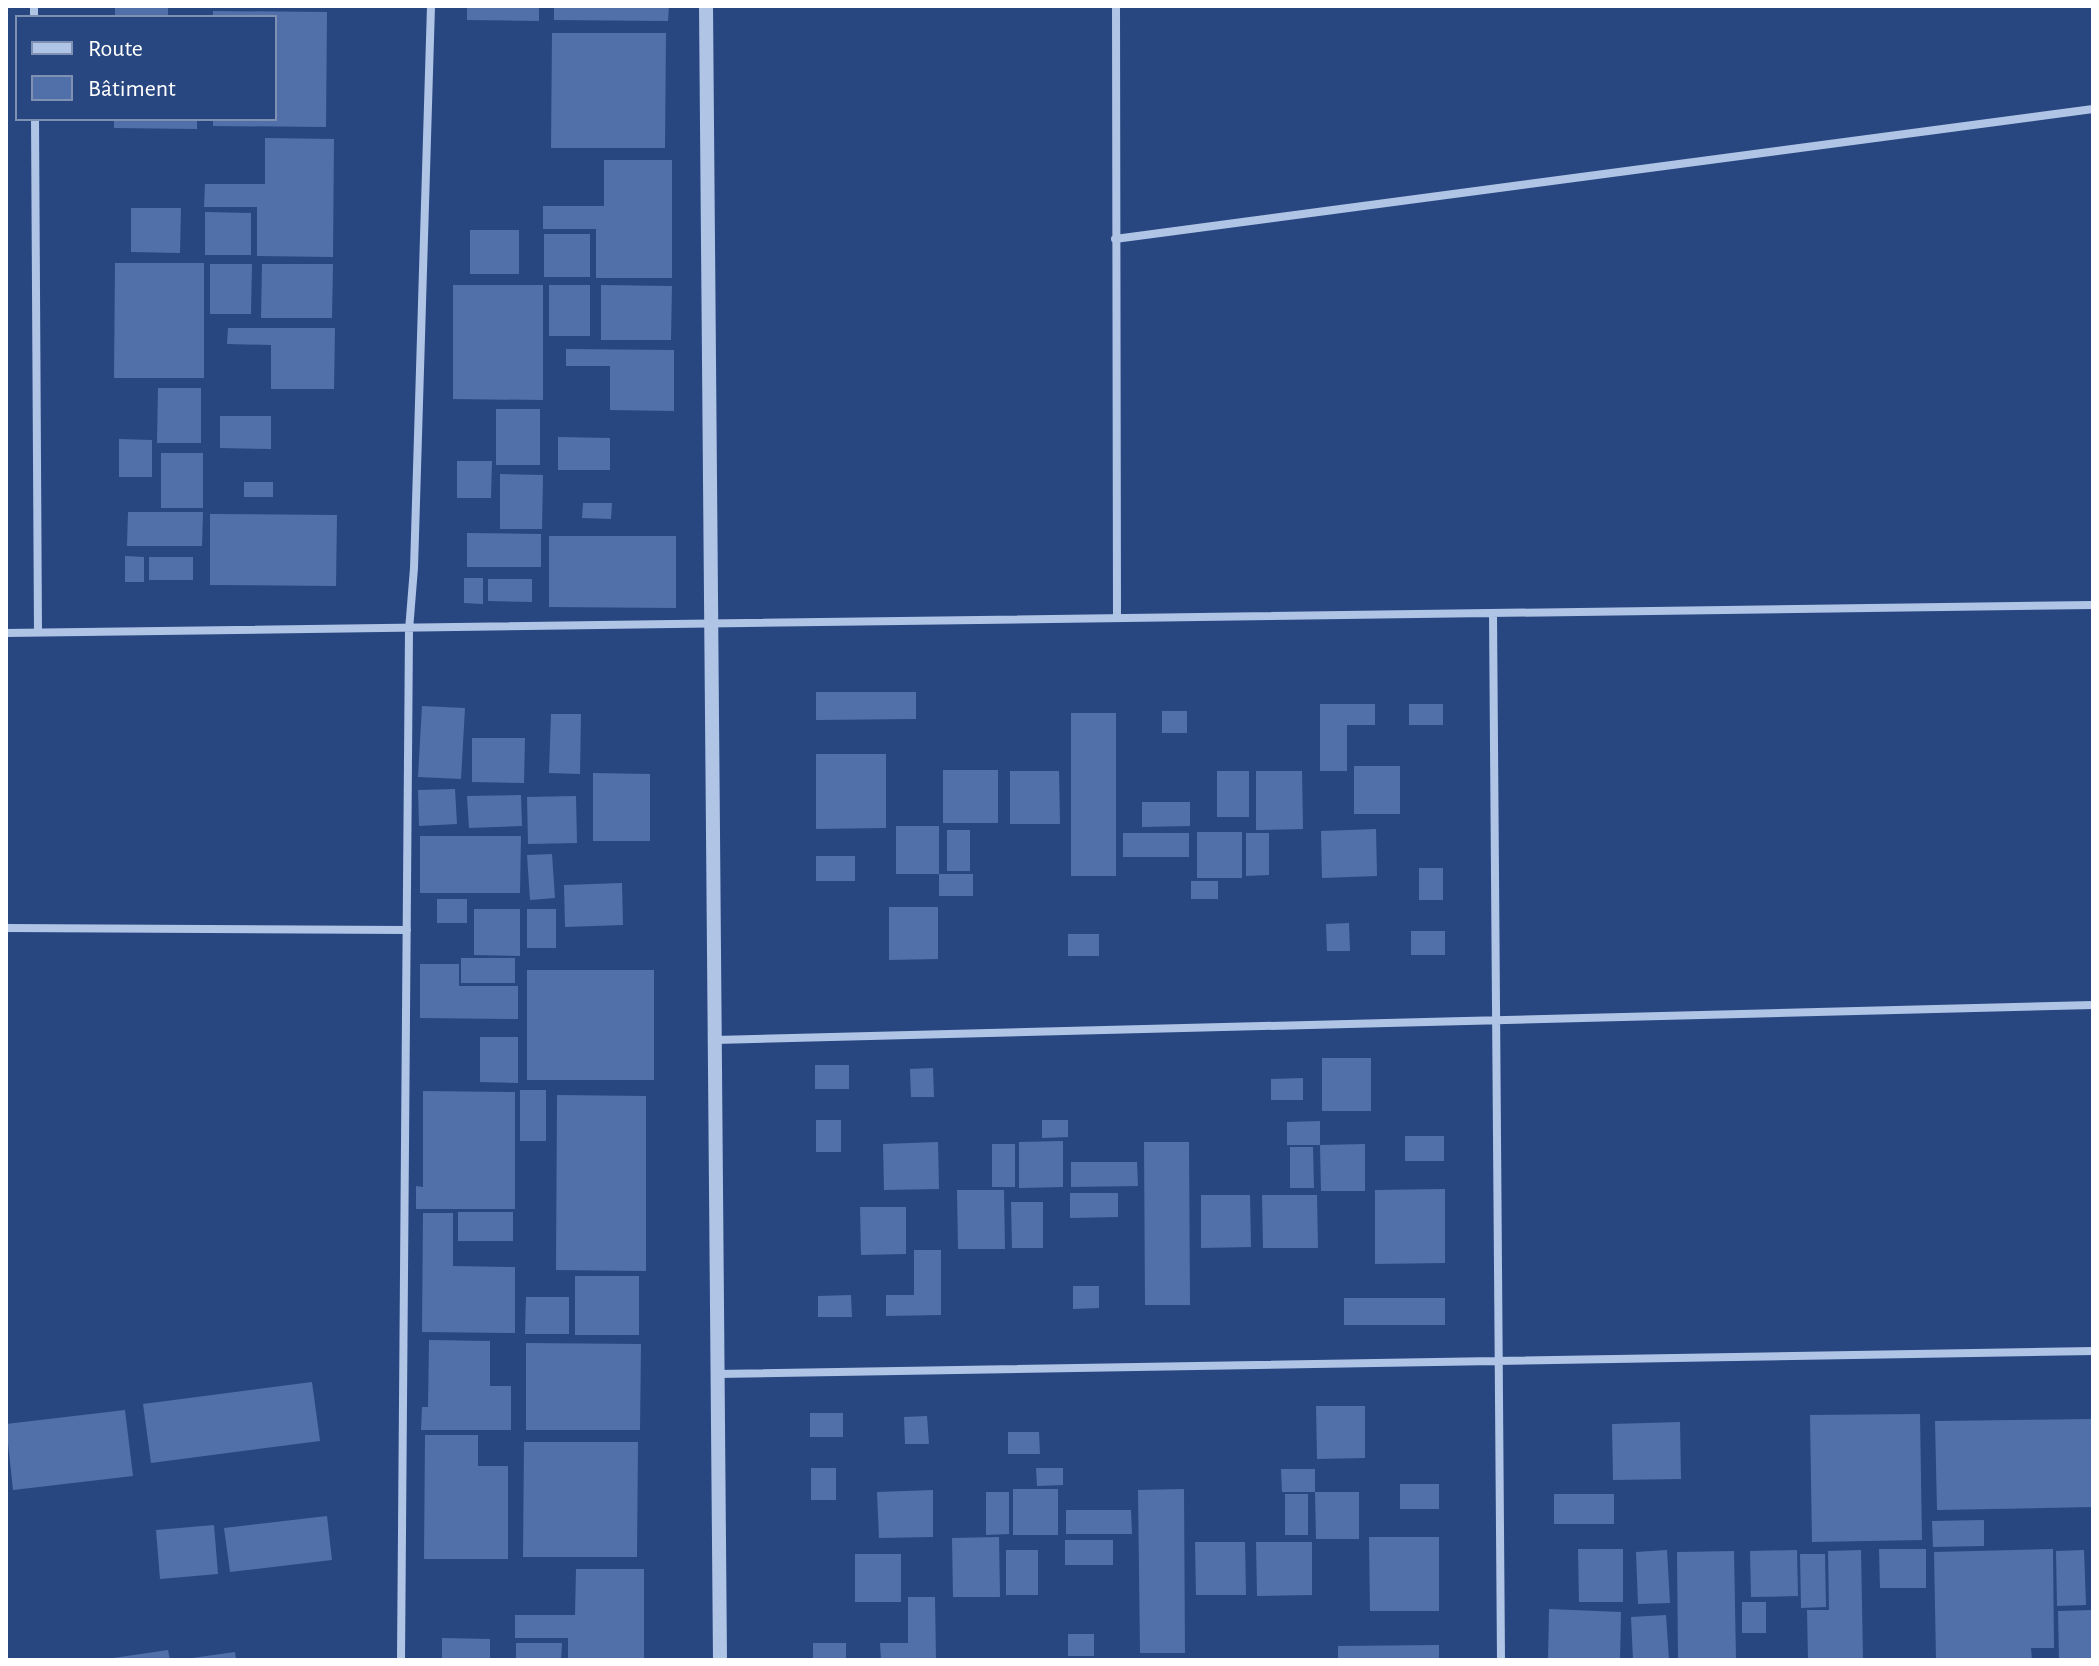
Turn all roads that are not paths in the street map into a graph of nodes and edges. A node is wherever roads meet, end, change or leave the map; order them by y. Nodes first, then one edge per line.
1 (431, 6) edge
2 (706, 6) edge
3 (1116, 6) edge
4 (2093, 109) edge
5 (35, 120) edge
6 (1115, 239) junction
7 (2093, 605) edge
8 (1493, 613) junction
9 (1117, 618) junction
10 (711, 623) junction
11 (409, 630) junction
12 (38, 632) junction
13 (6, 633) edge
14 (6, 928) edge
15 (407, 930) junction
16 (2093, 1005) edge
17 (1496, 1018) junction
18 (715, 1040) junction
19 (2093, 1351) edge
20 (1499, 1361) junction
21 (717, 1374) junction
22 (401, 1660) edge
23 (720, 1660) edge
24 (1501, 1660) edge

1 - 11 street
2 - 10 street
3 - 6 street
4 - 6 street
5 - 12 street
6 - 9 street
7 - 8 street
8 - 9 street
8 - 17 street
9 - 10 street
10 - 11 street
10 - 18 street
11 - 12 street
11 - 15 street
12 - 13 street
14 - 15 street
15 - 22 street
16 - 17 street
17 - 18 street
17 - 20 street
18 - 21 street
19 - 20 street
20 - 21 street
20 - 24 street
21 - 23 street

